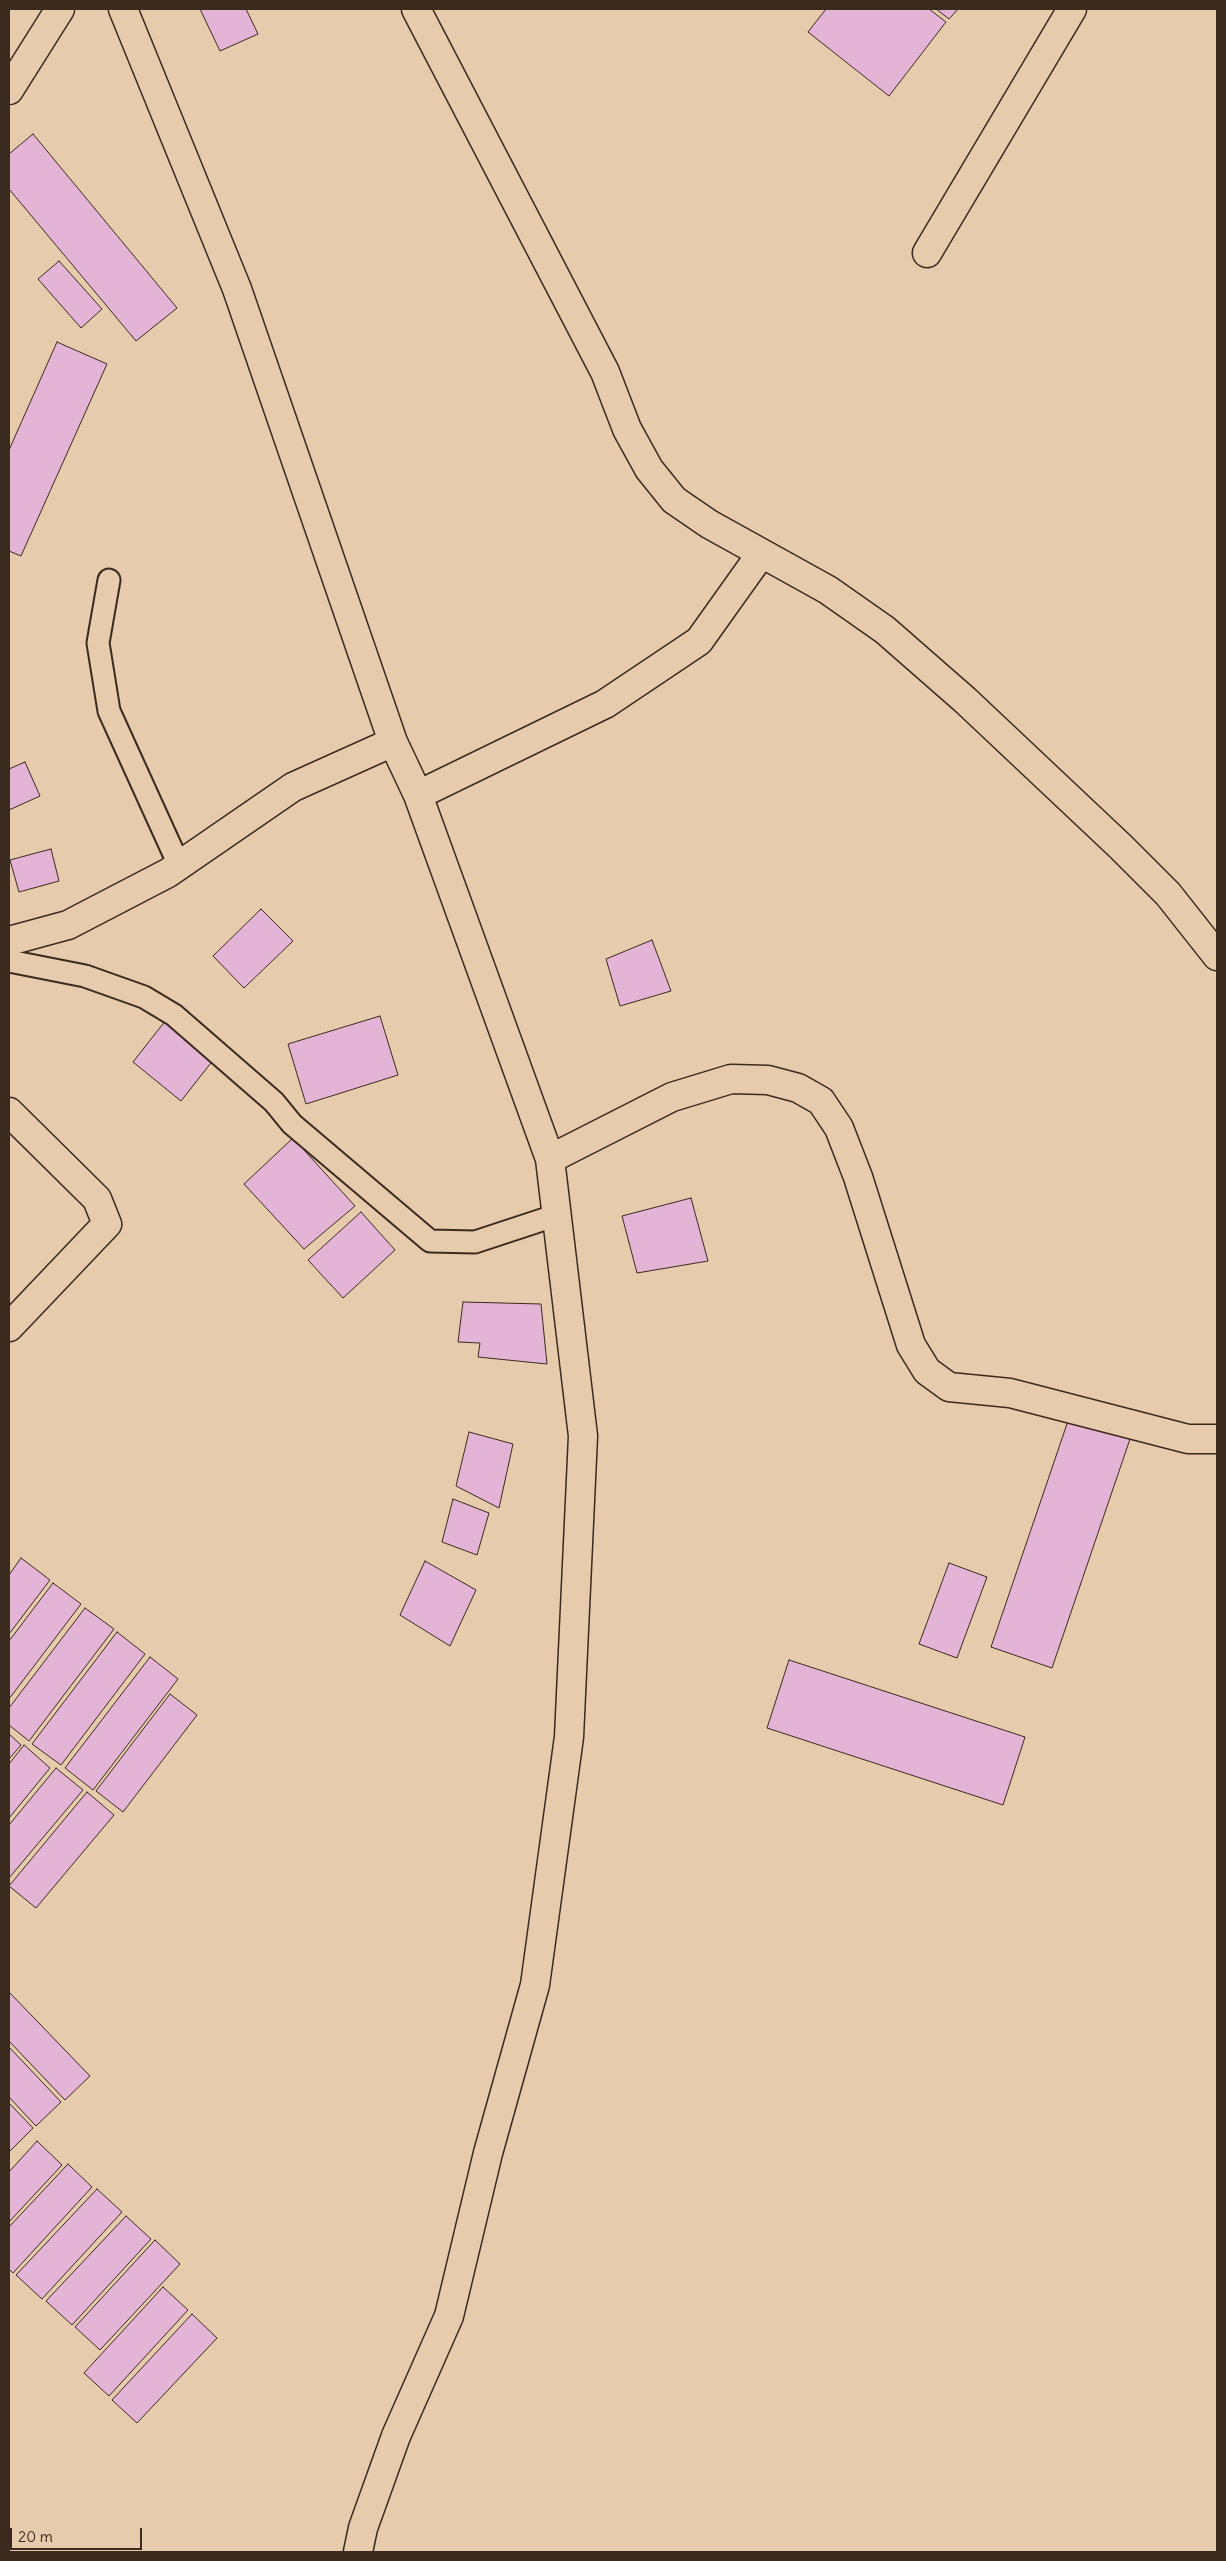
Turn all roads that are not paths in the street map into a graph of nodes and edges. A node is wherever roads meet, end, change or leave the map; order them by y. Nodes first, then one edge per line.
1 (60, 9) edge
2 (123, 9) edge
3 (416, 9) edge
4 (1072, 9) edge
5 (9, 90) edge
6 (926, 253) dead end
7 (761, 554) junction
8 (109, 580) dead end
9 (393, 742) junction
10 (418, 794) junction
11 (180, 865) junction
12 (9, 941) edge
13 (1217, 956) edge
14 (9, 961) edge
15 (9, 1112) edge
16 (550, 1159) junction
17 (557, 1215) junction
18 (9, 1327) edge
19 (1217, 1439) edge
20 (358, 2552) edge

1 - 5 street
2 - 9 street
3 - 7 street
4 - 6 street
7 - 10 street
7 - 13 street
8 - 11 lane
9 - 10 street
9 - 11 street
10 - 16 street
11 - 12 street
14 - 17 lane
15 - 18 street
16 - 17 street
16 - 19 street
17 - 20 street

